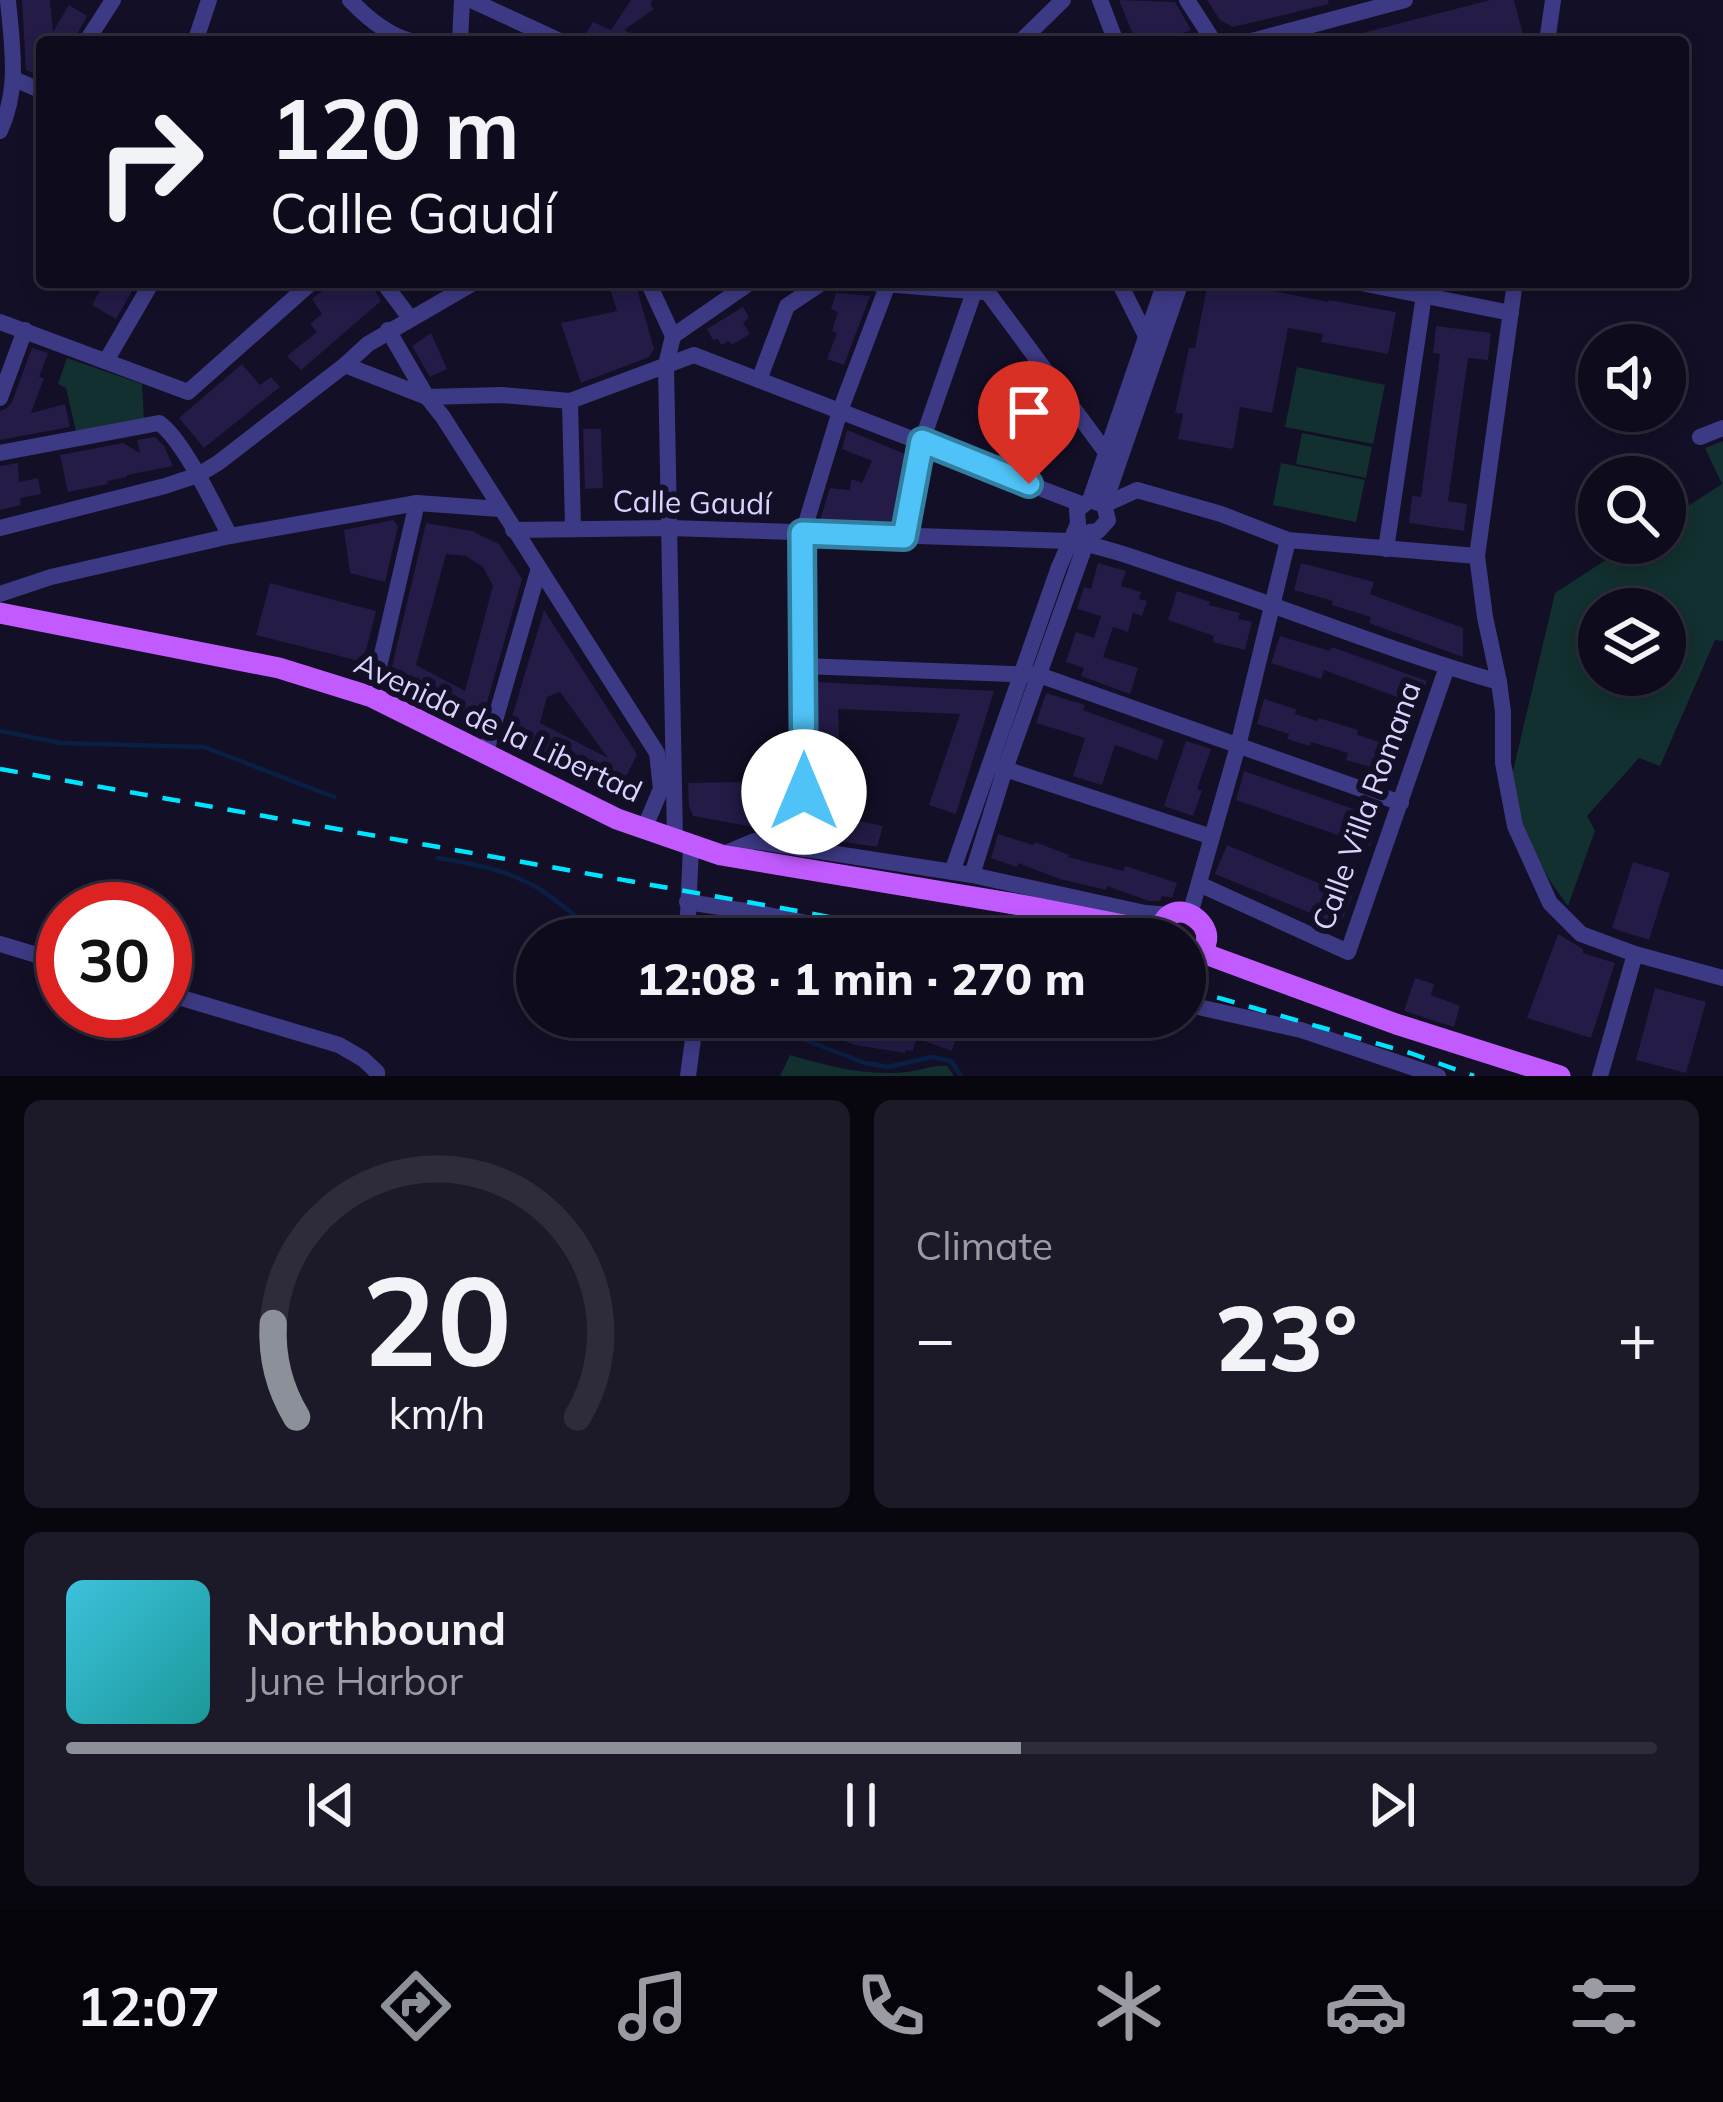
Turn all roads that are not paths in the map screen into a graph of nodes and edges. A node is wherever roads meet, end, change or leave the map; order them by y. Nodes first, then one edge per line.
1 (8, 0) edge
2 (113, 0) edge
3 (209, 0) edge
4 (350, 0) edge
5 (467, 0) edge
6 (1064, 0) edge
7 (1100, 0) edge
8 (1187, 0) edge
9 (1405, 0) edge
10 (1553, 0) edge
11 (90, 36) edge
12 (197, 36) edge
13 (398, 36) edge
14 (461, 36) edge
15 (533, 36) edge
16 (1026, 36) edge
17 (1114, 36) edge
18 (1210, 36) edge
19 (1270, 36) edge
20 (1548, 36) edge
21 (14, 80) junction
22 (36, 89) edge
23 (0, 131) edge
24 (149, 288) edge
25 (305, 288) edge
26 (388, 288) edge
27 (464, 288) edge
28 (651, 288) edge
29 (742, 288) edge
30 (814, 288) edge
31 (886, 288) edge
32 (1122, 288) edge
33 (1163, 288) edge
34 (1178, 288) edge
35 (1387, 288) edge
36 (1514, 288) edge
37 (980, 289) edge
38 (1424, 295) junction
39 (1511, 313) junction
40 (410, 318) junction
41 (0, 322) edge
42 (25, 329) junction
43 (388, 330) junction
44 (673, 336) junction
45 (1146, 336) junction
46 (106, 361) junction
47 (666, 364) junction
48 (345, 365) junction
49 (1041, 367) junction
50 (759, 380) junction
51 (427, 397) junction
52 (0, 398) edge
53 (570, 401) junction
54 (840, 412) junction
55 (1723, 428) edge
56 (1700, 437) dead end
57 (922, 441) junction
58 (0, 453) edge
59 (1112, 455) junction
60 (1001, 473) junction
61 (198, 475) junction
62 (1137, 490) junction
63 (417, 503) junction
64 (1092, 503) junction
65 (500, 509) junction
66 (0, 528) edge
67 (573, 528) junction
68 (670, 528) junction
69 (513, 530) junction
70 (802, 533) junction
71 (1081, 535) junction
72 (230, 536) junction
73 (904, 537) junction
74 (1288, 540) junction
75 (1386, 549) junction
76 (1478, 556) junction
77 (539, 568) junction
78 (0, 598) edge
79 (1273, 604) junction
80 (0, 613) edge
81 (35, 620) junction
82 (803, 666) junction
83 (1447, 667) junction
84 (1029, 675) junction
85 (1499, 682) junction
86 (372, 697) junction
87 (673, 722) junction
88 (639, 724) junction
89 (1238, 746) junction
90 (658, 752) junction
91 (485, 755) junction
92 (997, 766) junction
93 (674, 775) junction
94 (1401, 803) junction
95 (644, 830) junction
96 (1212, 837) junction
97 (683, 843) junction
98 (804, 849) junction
99 (721, 855) junction
100 (952, 872) junction
101 (971, 875) junction
102 (1199, 884) junction
103 (687, 902) junction
104 (687, 918) edge
105 (783, 918) edge
106 (1120, 918) edge
107 (1154, 918) edge
108 (1175, 918) edge
109 (0, 944) edge
110 (1635, 954) junction
111 (36, 955) edge
112 (1206, 961) edge
113 (1723, 978) edge
114 (192, 1001) edge
115 (1206, 1009) edge
116 (693, 1038) edge
117 (377, 1076) edge
118 (688, 1076) edge
119 (1438, 1076) edge
120 (1560, 1076) edge
121 (1600, 1076) edge

1 - 21 street
2 - 11 street
3 - 12 street
4 - 13 street
5 - 14 street
5 - 15 street
6 - 16 street
7 - 17 street
8 - 18 street
9 - 19 street
10 - 20 street
21 - 22 street
21 - 23 street
24 - 46 street
25 - 46 street
26 - 40 street
27 - 40 street
28 - 44 street
29 - 44 street
30 - 50 street
31 - 54 street
32 - 45 street
33 - 45 street
34 - 59 street
35 - 38 street
36 - 39 street
37 - 49 street
37 - 57 street
38 - 39 street
38 - 75 street
39 - 76 street
40 - 43 street
41 - 42 street
42 - 46 street
42 - 52 street
43 - 48 street
43 - 51 street
44 - 47 street
45 - 59 street
47 - 50 street
47 - 53 street
47 - 68 street
48 - 51 street
48 - 61 street
49 - 59 street
49 - 60 street
50 - 54 street
51 - 53 street
51 - 65 street
53 - 67 street
54 - 57 street
54 - 70 street
55 - 56 street
57 - 60 street
57 - 73 street
58 - 61 street
59 - 62 street
59 - 64 street
60 - 64 street
61 - 66 street
61 - 72 street
62 - 64 street
62 - 74 street
63 - 65 street
63 - 72 street
63 - 86 street
64 - 71 street
64 - 71 street
65 - 69 street
67 - 68 street, Calle Gaudí
67 - 69 street, Calle Gaudí
68 - 70 street, Calle Gaudí
68 - 87 street
69 - 77 street
70 - 73 street, Calle Gaudí
70 - 82 street
71 - 73 street, Calle Gaudí
71 - 79 street, Calle Gaudí
71 - 84 street
72 - 78 street
74 - 75 street
74 - 79 street
75 - 76 street
76 - 85 street
77 - 88 street
77 - 91 street
78 - 81 street, Avenida de la Libertad
79 - 83 street, Calle Gaudí
79 - 89 street
80 - 81 main road, Avenida de la Libertad
81 - 86 main road, Avenida de la Libertad
82 - 84 street
82 - 98 street
83 - 85 street, Calle Gaudí
83 - 94 street, Calle Villa Romana
84 - 89 street
84 - 92 street
85 - 110 street
86 - 91 main road, Avenida de la Libertad
87 - 88 street
87 - 93 street
88 - 90 street
89 - 94 street
89 - 96 street
90 - 93 street
90 - 95 street
91 - 95 main road, Avenida de la Libertad
92 - 96 street
92 - 100 street
92 - 101 street
93 - 97 street
94 - 102 street, Calle Villa Romana
95 - 97 main road, Avenida de la Libertad
96 - 102 street
97 - 99 main road, Avenida de la Libertad
97 - 103 street
98 - 99 street, Avenida de la Libertad
98 - 100 street, Avenida de la Libertad
99 - 106 main road, Avenida de la Libertad
100 - 101 street, Avenida de la Libertad
101 - 107 street, Avenida de la Libertad
102 - 108 street
103 - 104 street
103 - 105 street
109 - 111 street
110 - 113 street
110 - 121 street
112 - 120 main road
114 - 117 street
115 - 119 street
116 - 118 street

